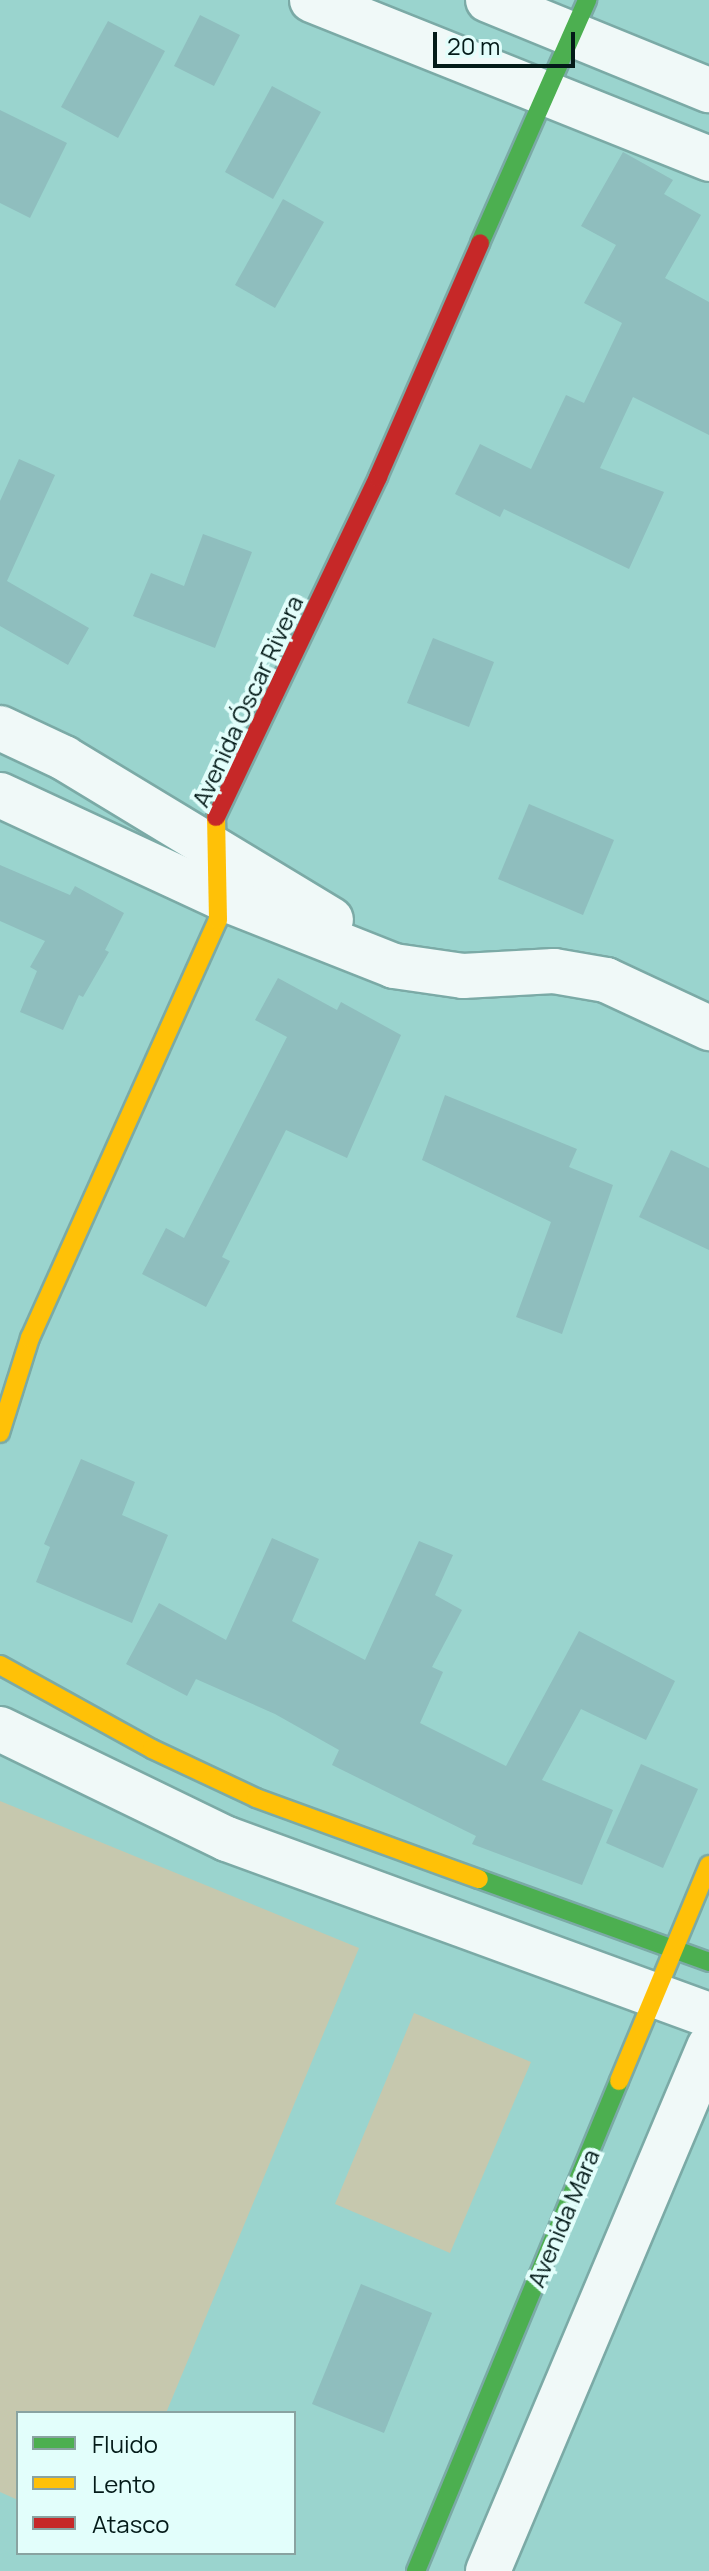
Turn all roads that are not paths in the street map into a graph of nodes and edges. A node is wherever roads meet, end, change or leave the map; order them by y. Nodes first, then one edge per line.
1 (312, 0) edge
2 (488, 0) edge
3 (580, 17) edge
4 (709, 90) edge
5 (548, 94) junction
6 (709, 159) edge
7 (0, 728) edge
8 (0, 795) edge
9 (213, 846) junction
10 (220, 897) junction
11 (394, 966) junction
12 (709, 1028) edge
13 (0, 1433) edge
14 (0, 1665) edge
15 (0, 1729) edge
16 (709, 1865) edge
17 (674, 1949) junction
18 (709, 1962) edge
19 (655, 1995) junction
20 (709, 2015) edge
21 (709, 2047) edge
22 (416, 2571) edge
23 (488, 2571) edge

1 - 5 street
2 - 3 street
3 - 4 street
3 - 5 street, Avenida Óscar Rivera
5 - 6 street
5 - 9 street, Avenida Óscar Rivera
7 - 9 street
8 - 10 street
9 - 10 street, Avenida Óscar Rivera
9 - 11 street
10 - 11 street
10 - 13 street, Avenida Óscar Rivera
11 - 12 street
14 - 17 street
15 - 19 street
16 - 17 street, Avenida Mara
17 - 18 street
17 - 19 street, Avenida Mara
19 - 20 street
19 - 22 street, Avenida Mara
21 - 23 street

